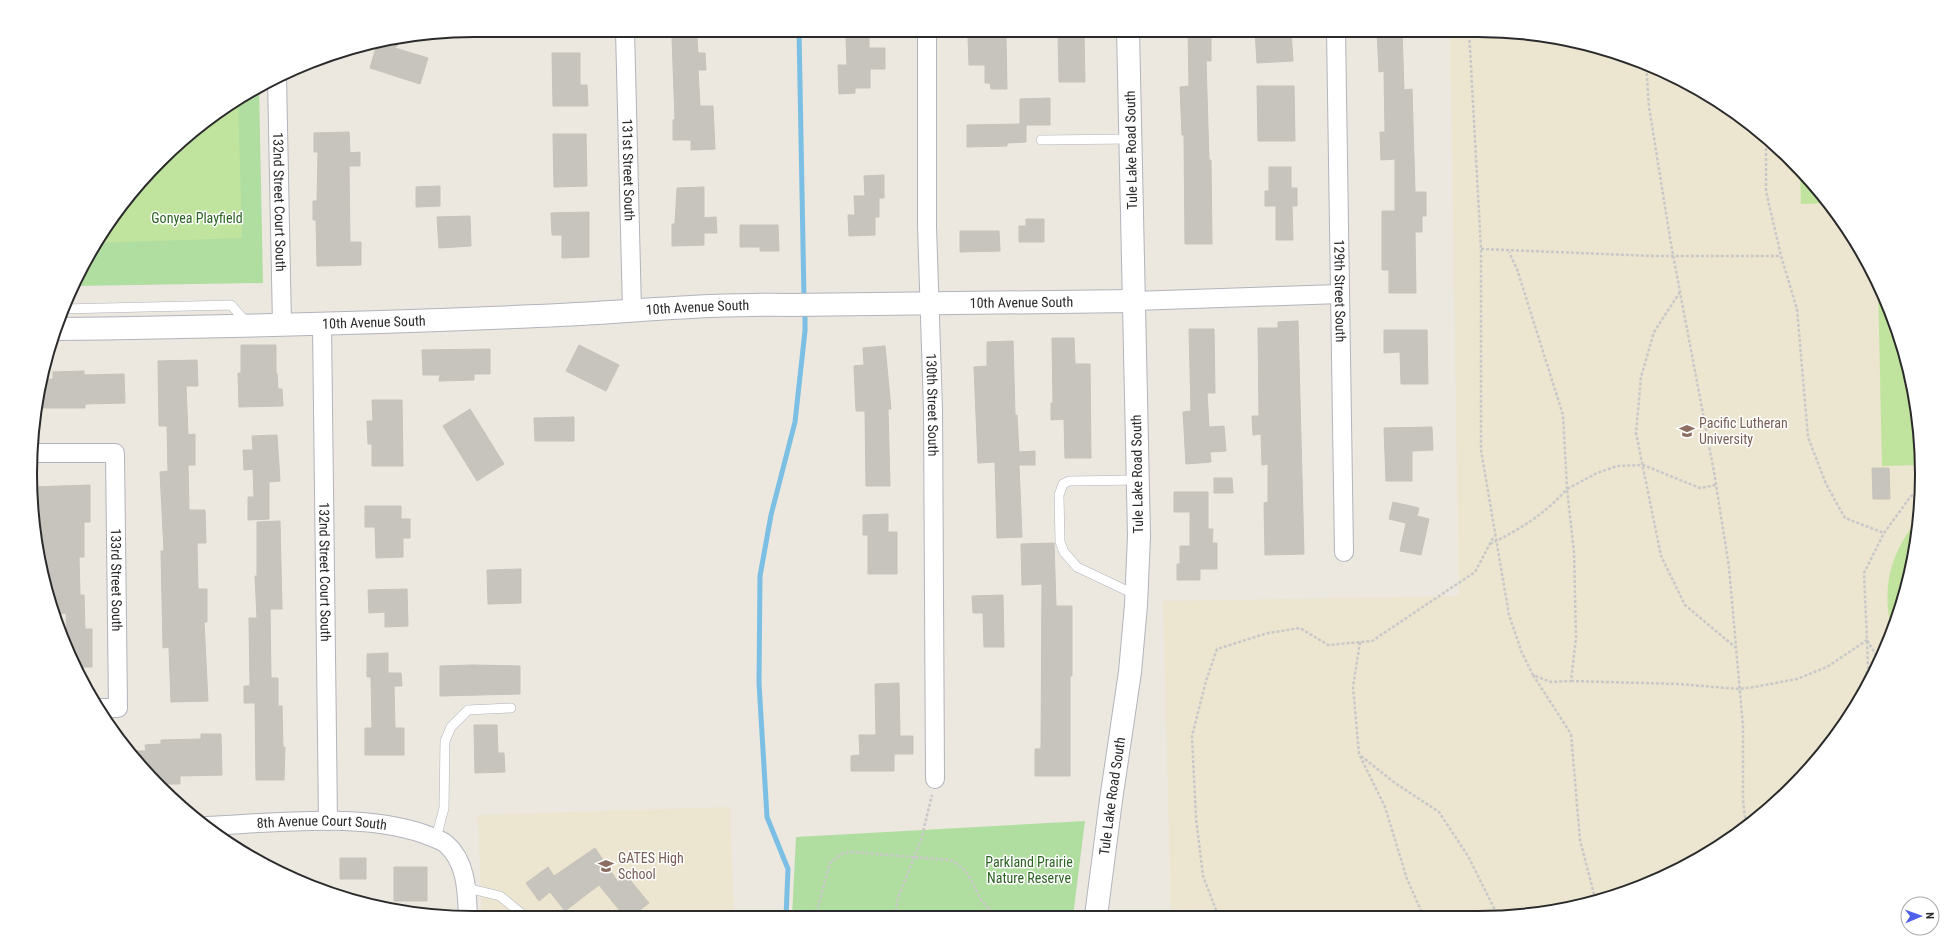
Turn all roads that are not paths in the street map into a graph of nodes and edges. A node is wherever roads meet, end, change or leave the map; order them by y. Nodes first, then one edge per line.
1 (625, 37) edge
2 (927, 37) edge
3 (1128, 37) edge
4 (1336, 37) edge
5 (277, 84) edge
6 (1130, 139) junction
7 (1041, 140) dead end
8 (1340, 294) junction
9 (1134, 301) junction
10 (928, 303) junction
11 (69, 309) edge
12 (632, 310) junction
13 (322, 324) junction
14 (282, 325) junction
15 (250, 326) junction
16 (62, 329) edge
17 (38, 453) edge
18 (1138, 480) junction
19 (1344, 552) dead end
20 (1137, 595) junction
21 (106, 708) edge
22 (511, 708) dead end
23 (935, 779) road end
24 (328, 821) junction
25 (215, 826) edge
26 (436, 838) junction
27 (467, 888) junction
28 (468, 911) edge
29 (518, 911) edge
30 (1097, 911) edge

1 - 12 street, 131st Street South
2 - 10 street, 130th Street South
3 - 6 street, Tule Lake Road South
4 - 8 street, 129th Street South
5 - 14 street, 132nd Street Court South
6 - 7 lane
6 - 9 street, Tule Lake Road South
8 - 9 street, 10th Avenue South
8 - 19 street, 129th Street South
9 - 10 street, 10th Avenue South
9 - 18 street, Tule Lake Road South
10 - 12 street, 10th Avenue South
10 - 23 street, 130th Street South
11 - 15 lane
12 - 13 street, 10th Avenue South
13 - 14 street, 10th Avenue South
13 - 24 street, 132nd Street Court South
14 - 15 street, 10th Avenue South
15 - 16 street, 10th Avenue South
17 - 21 street, 133rd Street South
18 - 20 street, Tule Lake Road South
18 - 20 lane
20 - 30 street, Tule Lake Road South
22 - 26 lane
24 - 25 street, 8th Avenue Court South
24 - 26 street, 8th Avenue Court South
26 - 27 street
27 - 28 street
27 - 29 lane

